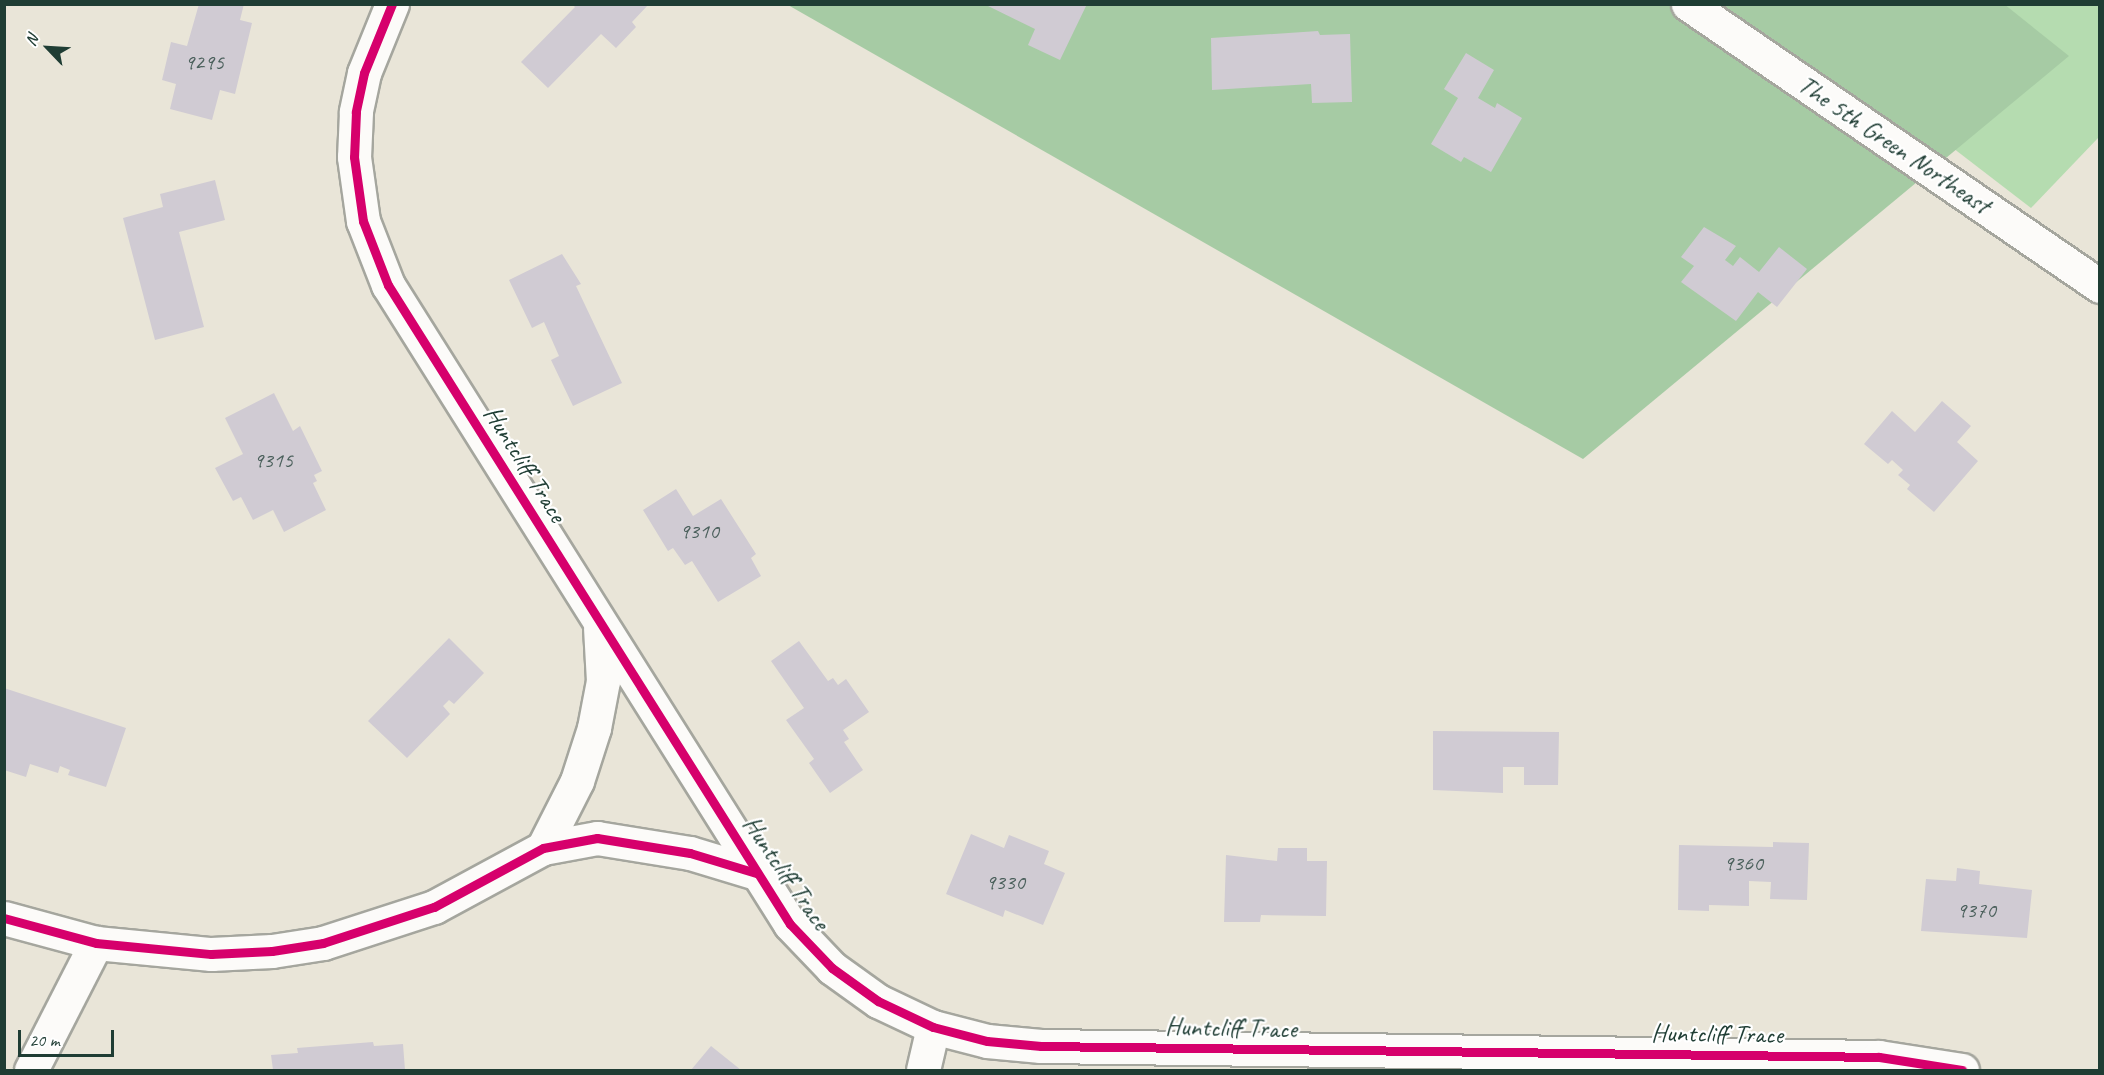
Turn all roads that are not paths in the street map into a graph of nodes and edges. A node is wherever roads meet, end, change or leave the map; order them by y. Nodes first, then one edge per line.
1 (392, 4) edge
2 (1688, 4) edge
3 (2100, 286) edge
4 (599, 623) junction
5 (543, 848) junction
6 (756, 873) junction
7 (4, 918) edge
8 (96, 943) junction
9 (933, 1027) junction
10 (1037, 1058) edge
11 (31, 1071) edge
12 (924, 1071) edge
13 (1962, 1071) edge

1 - 4 street, Huntcliff Trace
2 - 3 street, The 5th Green Northeast
4 - 5 street
4 - 6 street, Huntcliff Trace
5 - 6 street
5 - 8 street
6 - 9 street, Huntcliff Trace
7 - 8 street
8 - 11 street
9 - 10 street, Huntcliff Trace
9 - 12 street
10 - 13 street, Huntcliff Trace

